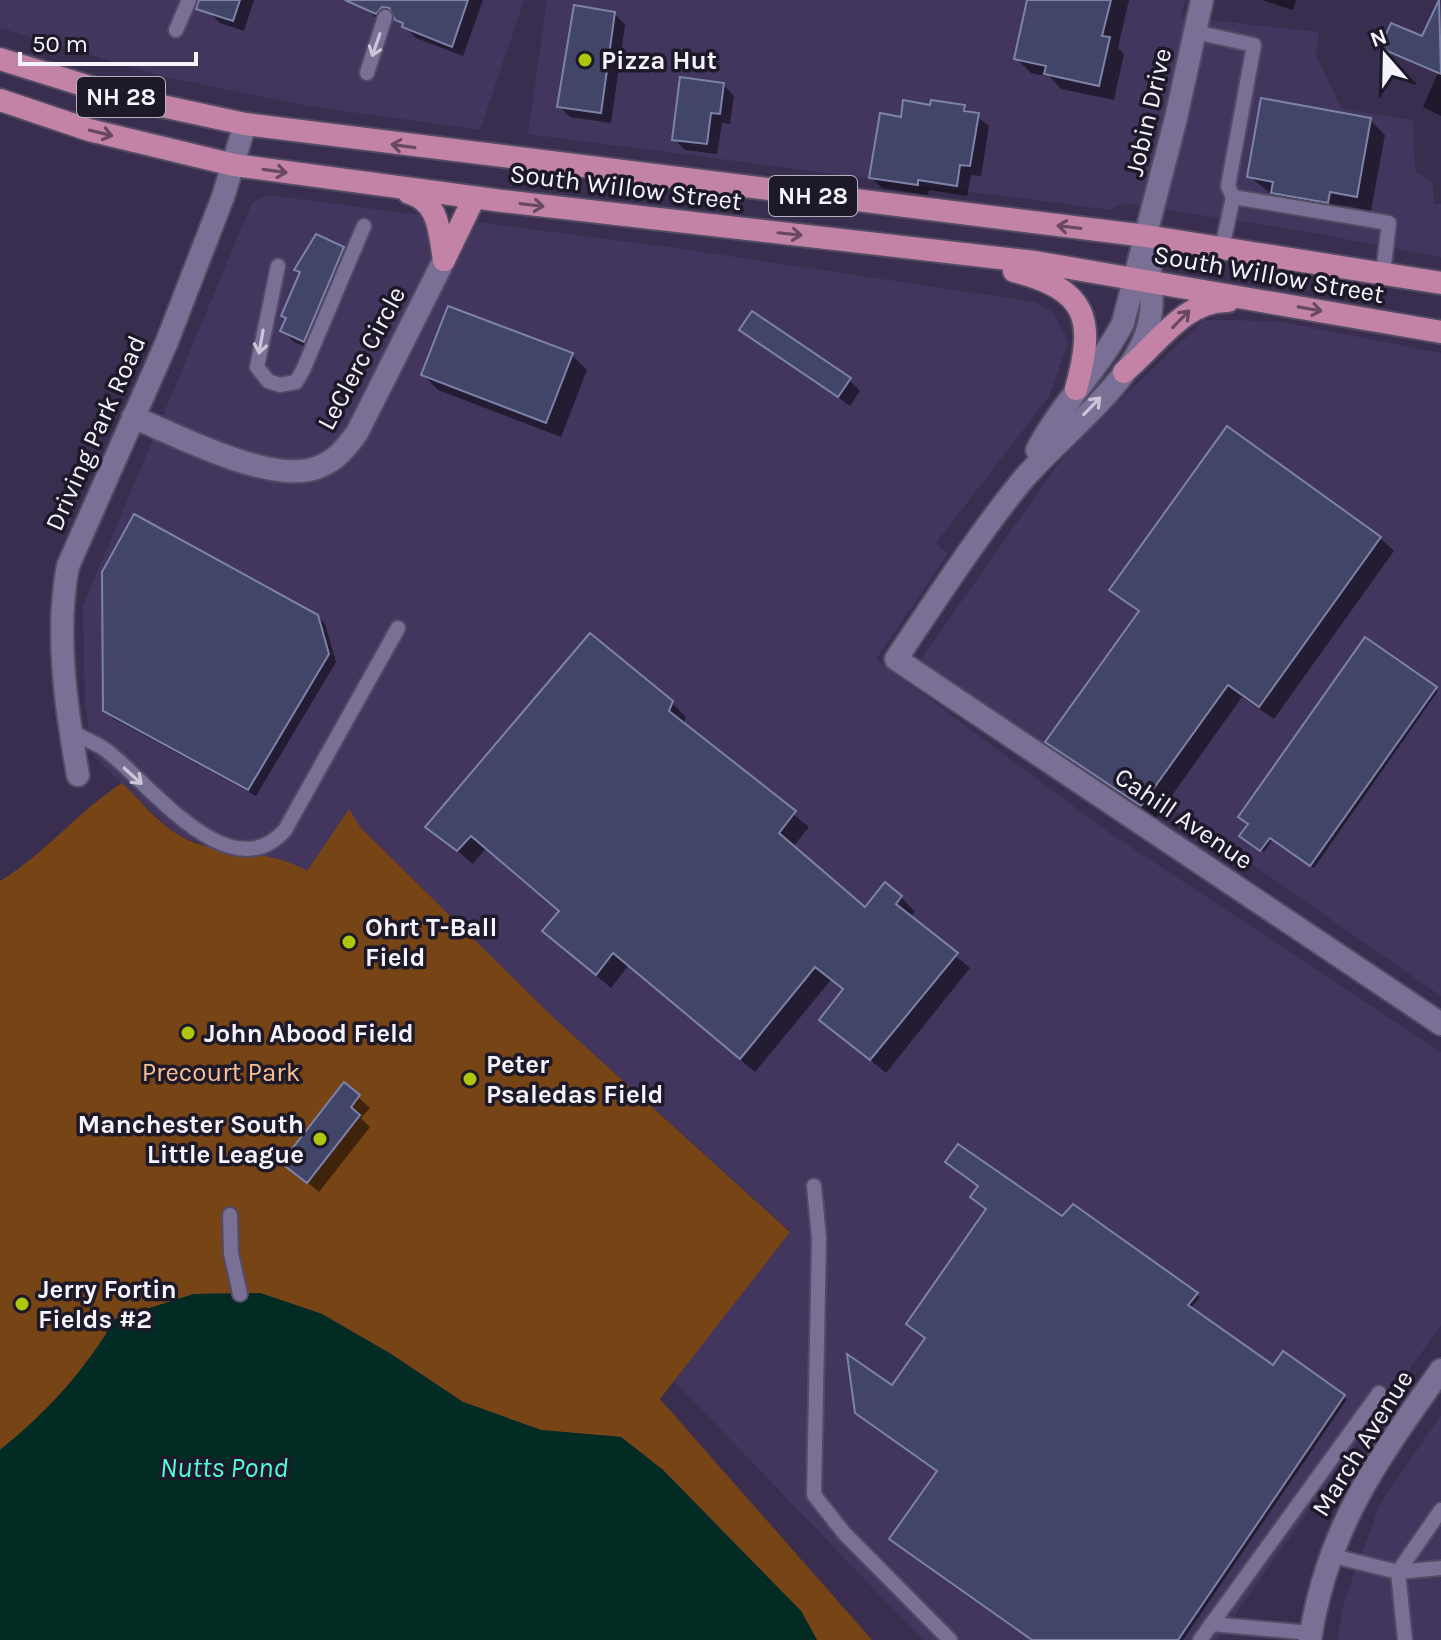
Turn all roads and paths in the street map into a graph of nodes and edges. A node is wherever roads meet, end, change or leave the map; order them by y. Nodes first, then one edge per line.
1 (189, 0) edge
2 (1202, 0) edge
3 (385, 17) dead end
4 (176, 30) dead end
5 (1195, 32) junction
6 (0, 59) edge
7 (367, 73) dead end
8 (0, 100) edge
9 (245, 124) junction
10 (234, 165) junction
11 (389, 187) junction
12 (1233, 197) junction
13 (474, 198) junction
14 (364, 226) dead end
15 (1146, 236) junction
16 (1222, 248) junction
17 (935, 251) junction
18 (444, 260) junction
19 (278, 266) dead end
20 (1383, 273) junction
21 (1142, 280) junction
22 (1441, 283) edge
23 (1271, 302) junction
24 (1441, 332) edge
25 (1124, 372) junction
26 (1076, 389) junction
27 (133, 417) junction
28 (1020, 483) junction
29 (398, 628) dead end
30 (70, 731) junction
31 (78, 775) dead end
32 (1441, 1024) edge
33 (814, 1186) dead end
34 (230, 1215) dead end
35 (240, 1294) dead end
36 (1441, 1370) edge
37 (1379, 1393) dead end
38 (1441, 1510) edge
39 (1329, 1555) junction
40 (1441, 1568) edge
41 (1398, 1572) junction
42 (1211, 1624) junction
43 (1310, 1636) edge
44 (950, 1640) edge
45 (1200, 1640) edge
46 (1405, 1640) edge

1 - 4 lane
2 - 5 street, Jobin Drive
3 -> 7 lane
5 - 12 lane
5 - 15 street, Jobin Drive
6 - 9 main road, South Willow Street / NH 28
8 -> 10 main road, South Willow Street / NH 28
9 - 10 street, Driving Park Road
15 -> 9 main road, South Willow Street / NH 28
10 -> 11 main road, South Willow Street / NH 28
10 - 27 street, Driving Park Road
11 - 13 main road, South Willow Street / NH 28
11 - 18 main road
12 - 16 lane
12 - 20 lane
13 -> 17 main road, South Willow Street / NH 28
13 - 18 main road
19 -> 14 lane
15 - 16 main road, South Willow Street / NH 28
15 - 21 street, Jobin Drive
16 - 20 main road, South Willow Street / NH 28
17 - 21 main road, South Willow Street / NH 28
17 - 26 main road
18 - 27 street, LeClerc Circle
20 - 22 main road, South Willow Street / NH 28
21 - 23 main road, South Willow Street / NH 28
21 - 25 street
21 - 26 street
23 -> 24 main road, South Willow Street / NH 28
25 -> 23 main road
28 -> 25 street
26 - 28 street
27 - 30 street, Driving Park Road
28 - 32 street, Cahill Avenue
30 -> 29 lane
30 - 31 street, Driving Park Road
33 - 44 lane
34 - 35 lane
36 - 39 street, March Avenue
37 - 42 lane
38 - 41 lane
39 - 41 lane
39 - 43 street, March Avenue
40 - 41 lane
41 - 46 lane
42 - 43 lane
42 - 45 lane

